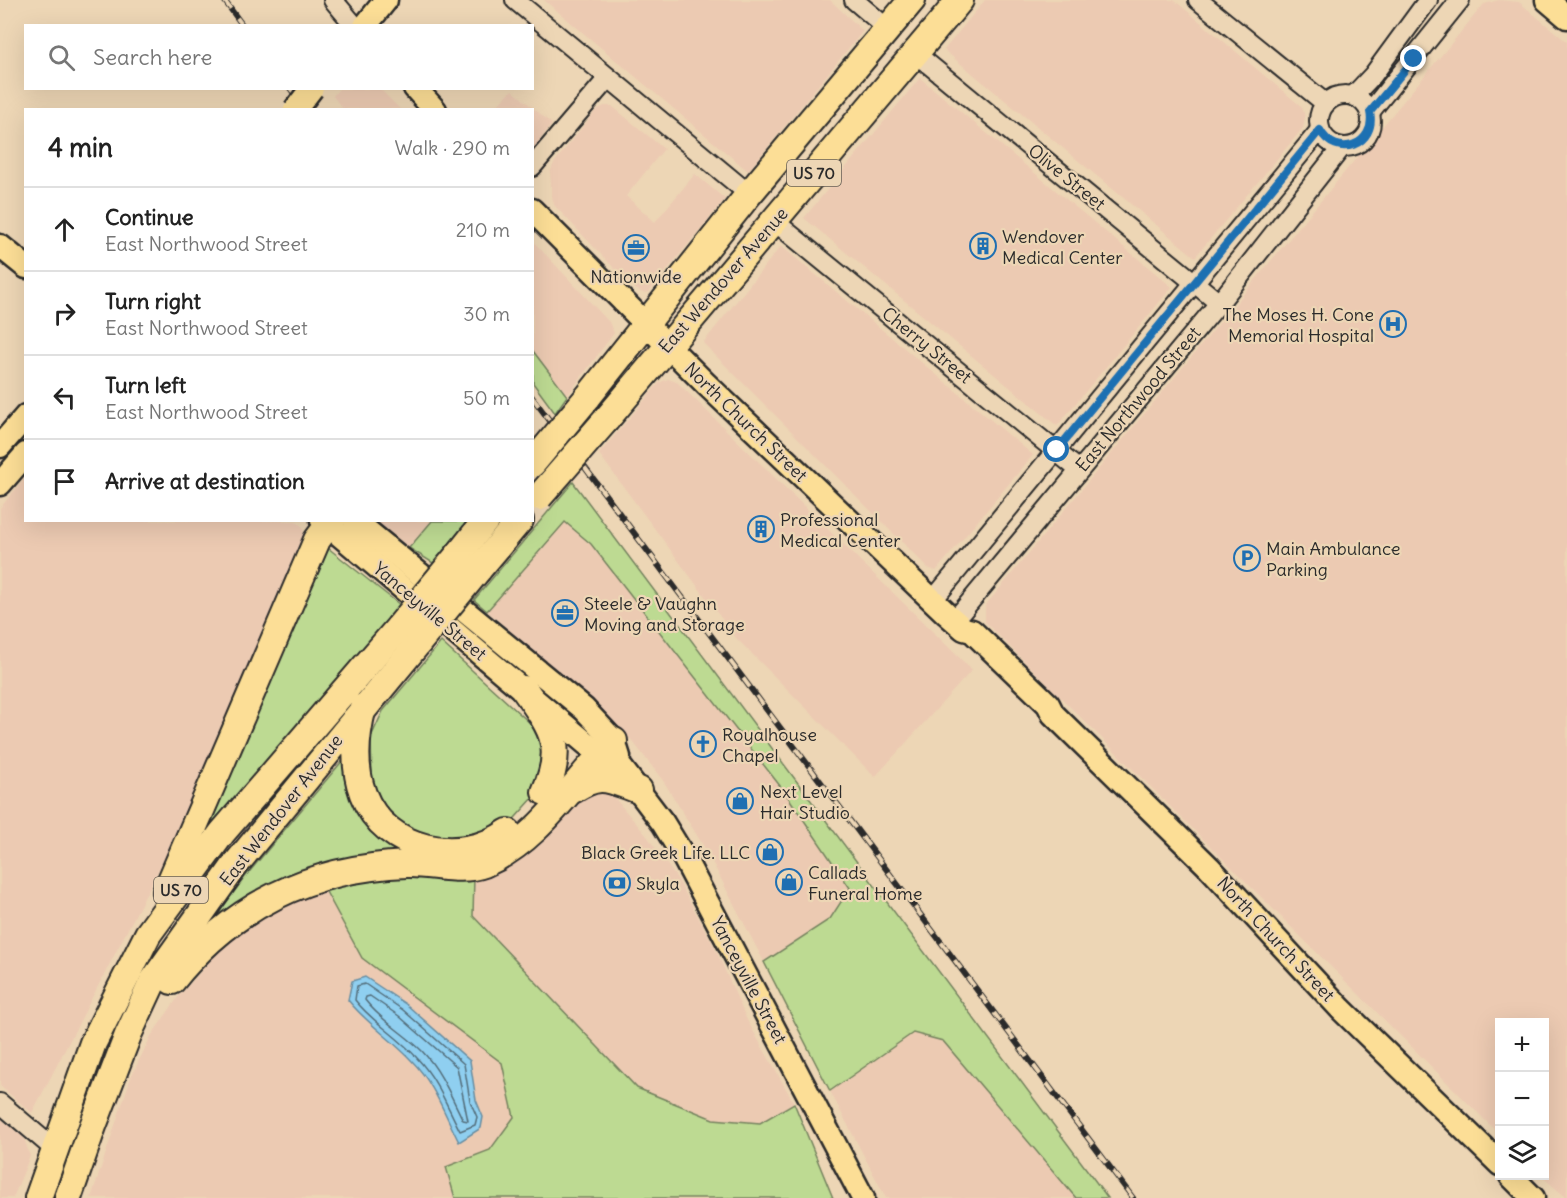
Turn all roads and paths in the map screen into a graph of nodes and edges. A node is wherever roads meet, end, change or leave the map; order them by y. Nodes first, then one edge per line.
1 (333, 0) edge
2 (386, 0) edge
3 (515, 0) edge
4 (854, 0) edge
5 (912, 0) edge
6 (960, 0) edge
7 (1198, 0) edge
8 (1428, 0) edge
9 (1460, 0) edge
10 (1547, 0) edge
11 (1567, 17) edge
12 (353, 24) edge
13 (367, 24) edge
14 (888, 29) junction
15 (915, 53) junction
16 (608, 78) junction
17 (310, 90) edge
18 (417, 90) edge
19 (1353, 96) junction
20 (1325, 103) junction
21 (296, 108) edge
22 (433, 108) edge
23 (1370, 112) junction
24 (1320, 130) junction
25 (1342, 147) junction
26 (534, 165) edge
27 (749, 194) junction
28 (534, 212) edge
29 (774, 221) junction
30 (0, 246) edge
31 (24, 265) edge
32 (1195, 282) junction
33 (1219, 303) junction
34 (644, 323) junction
35 (667, 345) junction
36 (24, 418) edge
37 (0, 446) edge
38 (1057, 450) junction
39 (24, 456) edge
40 (534, 462) edge
41 (1079, 470) junction
42 (0, 484) edge
43 (536, 501) edge
44 (328, 522) edge
45 (356, 522) edge
46 (484, 522) edge
47 (518, 522) edge
48 (933, 600) junction
49 (959, 625) junction
50 (524, 689) junction
51 (363, 707) junction
52 (601, 742) junction
53 (639, 790) junction
54 (555, 794) junction
55 (148, 934) junction
56 (128, 1035) junction
57 (0, 1103) edge
58 (54, 1149) junction
59 (1495, 1159) edge
60 (1515, 1180) edge
61 (38, 1198) edge
62 (68, 1198) edge
63 (863, 1198) edge
64 (1533, 1198) edge

1 - 12 street
2 - 13 main road
3 - 16 street
4 - 14 street
5 - 14 highway, East Wendover Avenue / US 70
6 - 15 highway, East Wendover Avenue / US 70
7 - 20 street
8 - 19 street
9 - 23 street, East Northwood Street
10 - 11 main road
14 - 27 highway, East Wendover Avenue / US 70
15 - 29 highway, East Wendover Avenue / US 70
15 - 32 street, Olive Street
16 - 26 street
16 - 27 street
17 - 21 main road, bridge
18 - 22 main road
19 - 20 street
19 - 23 street
20 - 24 street, East Northwood Street
23 - 25 street, East Northwood Street
24 - 25 street
24 - 32 street, East Northwood Street
25 - 33 street, East Northwood Street
27 - 34 highway, East Wendover Avenue / US 70
28 - 34 main road, North Church Street
29 - 35 highway, East Wendover Avenue / US 70
29 - 38 street, Cherry Street
30 - 31 main road
32 - 33 street, Olive Street
32 - 38 street, East Northwood Street
33 - 41 street, East Northwood Street
34 - 35 main road, North Church Street
34 - 40 highway, East Wendover Avenue / US 70, bridge
35 - 43 highway, East Wendover Avenue / US 70, bridge
35 - 48 main road, North Church Street
36 - 37 main road
38 - 41 street, Cherry Street
38 - 48 street, East Northwood Street
39 - 42 main road
41 - 49 street, East Northwood Street
44 - 50 main road, Yanceyville Street
44 - 55 highway
45 - 52 main road, Yanceyville Street
46 - 55 highway, East Wendover Avenue / US 70, bridge
47 - 51 highway, East Wendover Avenue / US 70, bridge
48 - 49 main road, North Church Street
49 - 59 main road, North Church Street
50 - 52 main road, Yanceyville Street
50 - 54 highway
51 - 54 highway
51 - 56 highway, East Wendover Avenue / US 70
52 - 53 main road, Yanceyville Street
52 - 54 highway
53 - 54 highway
53 - 63 main road, Yanceyville Street
54 - 56 highway
55 - 58 highway, East Wendover Avenue / US 70
56 - 62 highway, East Wendover Avenue / US 70
57 - 58 street
58 - 61 highway, East Wendover Avenue / US 70
60 - 64 main road

